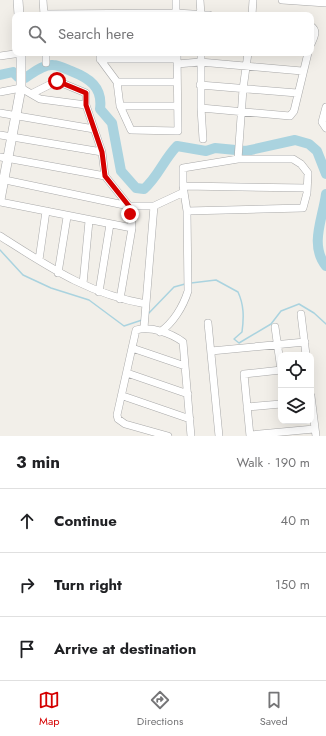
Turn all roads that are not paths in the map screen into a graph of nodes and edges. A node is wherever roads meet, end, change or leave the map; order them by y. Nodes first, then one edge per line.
1 (18, 0) edge
2 (43, 0) edge
3 (176, 0) edge
4 (200, 0) edge
5 (253, 0) edge
6 (282, 0) edge
7 (326, 3) edge
8 (19, 12) edge
9 (44, 12) edge
10 (176, 12) edge
11 (201, 12) edge
12 (252, 12) edge
13 (12, 54) edge
14 (0, 56) edge
15 (21, 56) edge
16 (46, 56) edge
17 (100, 56) edge
18 (201, 56) edge
19 (248, 56) edge
20 (307, 56) edge
21 (177, 59) edge
22 (200, 62) junction
23 (46, 63) dead end
24 (247, 66) junction
25 (302, 71) junction
26 (117, 82) junction
27 (177, 82) junction
28 (200, 85) junction
29 (21, 88) junction
30 (243, 89) junction
31 (0, 92) edge
32 (32, 93) junction
33 (297, 93) junction
34 (86, 105) junction
35 (120, 106) junction
36 (177, 106) junction
37 (201, 108) junction
38 (326, 108) edge
39 (242, 112) junction
40 (0, 113) edge
41 (16, 116) junction
42 (326, 128) edge
43 (94, 129) junction
44 (0, 135) edge
45 (12, 137) junction
46 (203, 139) dead end
47 (102, 152) junction
48 (4, 158) edge
49 (238, 158) junction
50 (105, 176) junction
51 (2, 179) edge
52 (307, 188) junction
53 (183, 189) junction
54 (0, 201) edge
55 (129, 206) junction
56 (154, 206) junction
57 (46, 211) junction
58 (187, 211) junction
59 (67, 216) junction
60 (88, 221) junction
61 (110, 224) junction
62 (132, 228) junction
63 (0, 236) edge
64 (38, 260) junction
65 (58, 273) junction
66 (83, 284) junction
67 (99, 292) junction
68 (120, 299) junction
69 (146, 304) junction
70 (301, 314) dead end
71 (208, 323) dead end
72 (275, 326) dead end
73 (144, 328) junction
74 (160, 332) junction
75 (304, 342) junction
76 (278, 344) junction
77 (132, 348) junction
78 (211, 351) junction
79 (279, 352) edge
80 (306, 352) edge
81 (186, 366) junction
82 (278, 370) edge
83 (127, 373) junction
84 (188, 394) junction
85 (123, 396) junction
86 (278, 404) edge
87 (247, 407) junction
88 (190, 419) junction
89 (315, 432) edge
90 (250, 435) edge
91 (168, 436) edge
92 (191, 436) edge
93 (220, 436) edge

1 - 8 street
2 - 9 street
3 - 10 street
4 - 11 street
5 - 12 street
6 - 7 street
13 - 14 street
15 - 29 street
16 - 23 street
17 - 21 street
17 - 26 street
18 - 22 street
19 - 24 street
20 - 25 street
21 - 22 street
21 - 27 street
22 - 24 street
22 - 28 street
24 - 25 street
24 - 30 street
25 - 33 street
26 - 27 street
26 - 35 street
27 - 36 street
28 - 30 street
28 - 37 street
29 - 31 street
29 - 32 street
29 - 41 street
30 - 33 street
30 - 39 street
32 - 34 street
32 - 34 street
33 - 39 street
34 - 43 street
35 - 36 street
35 - 36 street
37 - 39 street
37 - 46 street
38 - 42 street
39 - 49 street
40 - 41 street
41 - 43 street
41 - 45 street
43 - 47 street
44 - 45 street
45 - 47 street
45 - 48 street
47 - 50 street
48 - 50 street
48 - 51 street
49 - 52 street
49 - 53 street
50 - 55 street
51 - 54 street
51 - 55 street
52 - 53 street
52 - 58 street
53 - 56 street
53 - 58 street
54 - 57 street
55 - 56 street
55 - 62 street
56 - 69 street
57 - 59 street
57 - 64 street
58 - 74 street
59 - 60 street
59 - 65 street
60 - 61 street
60 - 66 street
61 - 62 street
61 - 67 street
62 - 68 street
63 - 64 street
64 - 65 street
65 - 66 street
66 - 67 street
67 - 68 street
68 - 69 street
69 - 73 street
70 - 75 street
71 - 78 street
72 - 76 street
73 - 74 street
73 - 77 street
74 - 81 street
75 - 76 street
75 - 80 street
76 - 78 street
76 - 79 street
77 - 81 street
77 - 83 street
78 - 93 street
81 - 84 street
82 - 87 street
83 - 84 street
83 - 85 street
84 - 88 street
85 - 88 street
85 - 91 street
86 - 87 street
87 - 90 street
88 - 92 street
89 - 90 street

